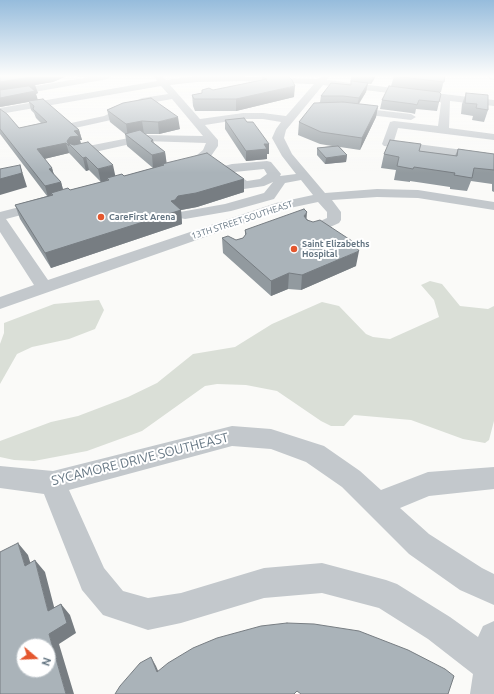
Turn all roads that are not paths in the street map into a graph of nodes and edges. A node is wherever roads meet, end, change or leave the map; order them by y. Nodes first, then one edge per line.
1 (14, 108) edge
2 (126, 108) edge
3 (185, 108) edge
4 (446, 108) edge
5 (336, 109) edge
6 (297, 110) joint
7 (311, 110) edge
8 (0, 111) edge
9 (289, 120) junction
10 (446, 122) junction
11 (198, 123) junction
12 (75, 125) edge
13 (494, 137) edge
14 (212, 140) junction
15 (77, 152) edge
16 (494, 158) edge
17 (173, 169) edge
18 (304, 176) junction
19 (322, 197) junction
20 (55, 202) edge
21 (494, 206) edge
22 (185, 215) dead end
23 (0, 216) edge
24 (0, 220) edge
25 (312, 230) edge
26 (44, 288) junction
27 (0, 303) edge
28 (0, 477) edge
29 (494, 478) edge
30 (53, 483) junction
31 (378, 504) junction
32 (494, 590) edge
33 (492, 667) edge

1 - 8 street
2 - 12 street
3 - 11 street
4 - 10 street
5 - 10 street
6 - 7 street
6 - 9 street
9 - 11 street
9 - 18 street
10 - 13 street
10 - 16 street
11 - 14 street
14 - 15 street
14 - 17 street
18 - 19 street
18 - 22 street
19 - 21 street, 13TH STREET SOUTHEAST
19 - 25 street
19 - 26 street, 13TH STREET SOUTHEAST
20 - 23 street
24 - 26 street
26 - 27 street, 13TH STREET SOUTHEAST
28 - 30 street, SYCAMORE DRIVE SOUTHEAST
29 - 31 street
30 - 31 street, SYCAMORE DRIVE SOUTHEAST
30 - 33 street
31 - 32 street, SYCAMORE DRIVE SOUTHEAST

